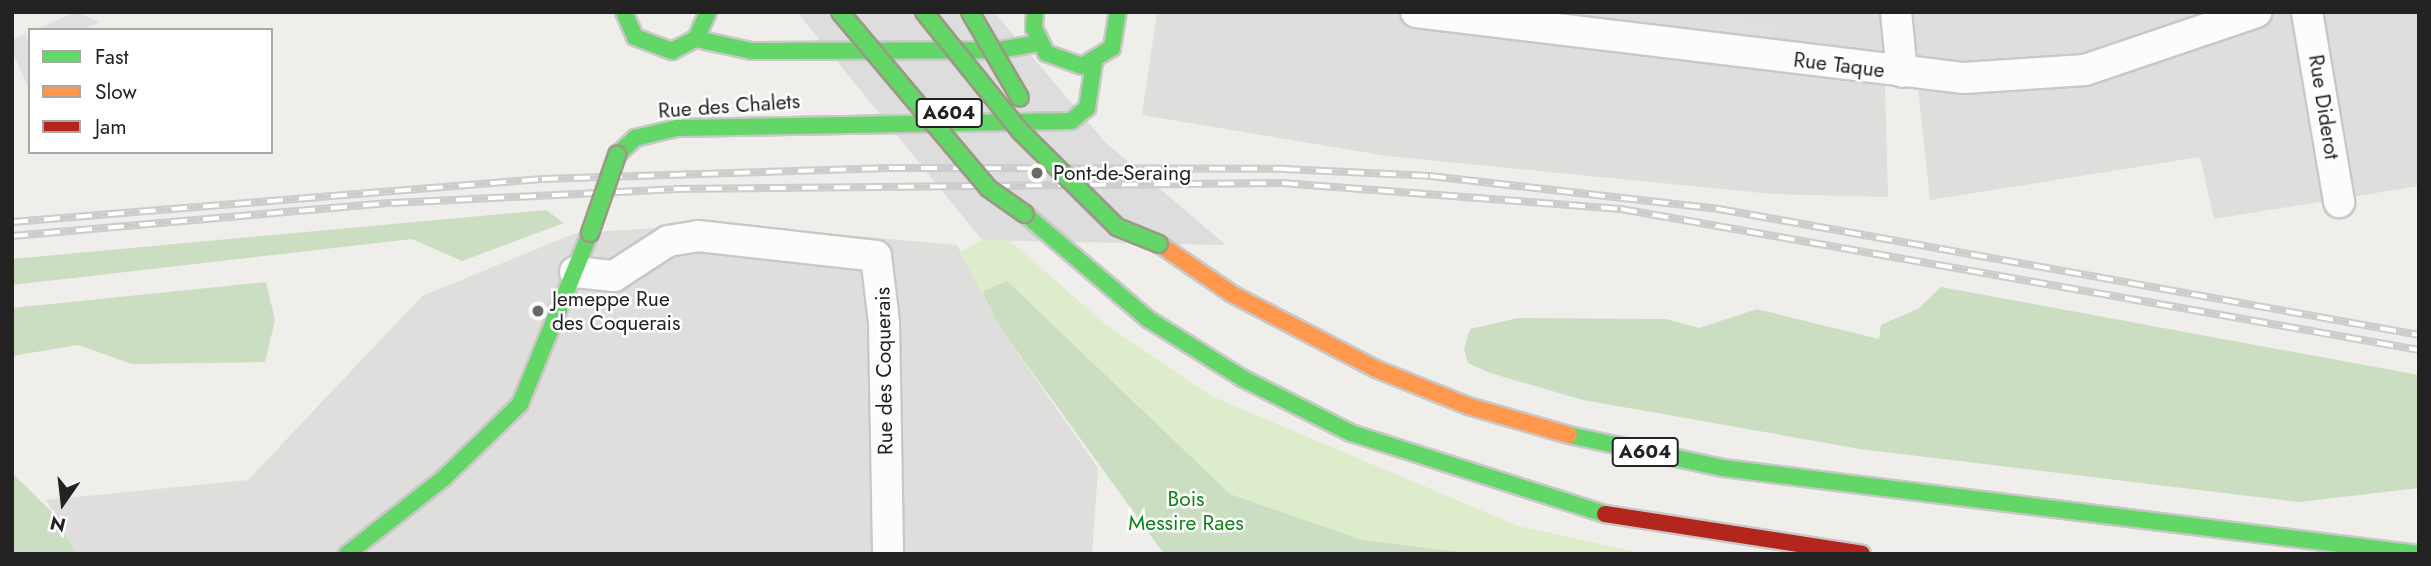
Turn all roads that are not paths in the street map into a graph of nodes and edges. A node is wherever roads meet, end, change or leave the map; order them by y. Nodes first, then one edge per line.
1 (624, 12) edge
2 (708, 12) edge
3 (840, 12) edge
4 (924, 12) edge
5 (970, 12) edge
6 (1035, 12) edge
7 (1118, 12) edge
8 (1416, 12) edge
9 (1896, 12) edge
10 (2256, 12) edge
11 (2307, 12) edge
12 (882, 29) dead end
13 (696, 39) junction
14 (1038, 43) junction
15 (1094, 63) junction
16 (916, 71) dead end
17 (1902, 72) junction
18 (933, 92) dead end
19 (1060, 142) dead end
20 (2339, 202) dead end
21 (1129, 209) dead end
22 (1025, 214) junction
23 (1159, 244) junction
24 (575, 272) junction
25 (347, 554) edge
26 (888, 554) edge
27 (1862, 554) edge
28 (2419, 554) edge

1 - 13 main road
2 - 13 main road
3 - 22 main road, bridge
4 - 23 main road, A604, bridge
5 - 19 main road, bridge
6 - 14 main road
7 - 15 main road
8 - 17 street, Rue Taque
9 - 17 street
10 - 17 street, Rue Taque
11 - 20 street, Rue Diderot
12 - 16 main road, A604
13 - 14 main road
14 - 15 main road
15 - 24 main road, Rue des Chalets, bridge
18 - 22 main road, A604
21 - 23 main road
22 - 27 main road, A604
23 - 28 main road, A604
24 - 25 main road, Rue des Chalets
24 - 26 street, Rue des Coquerais

